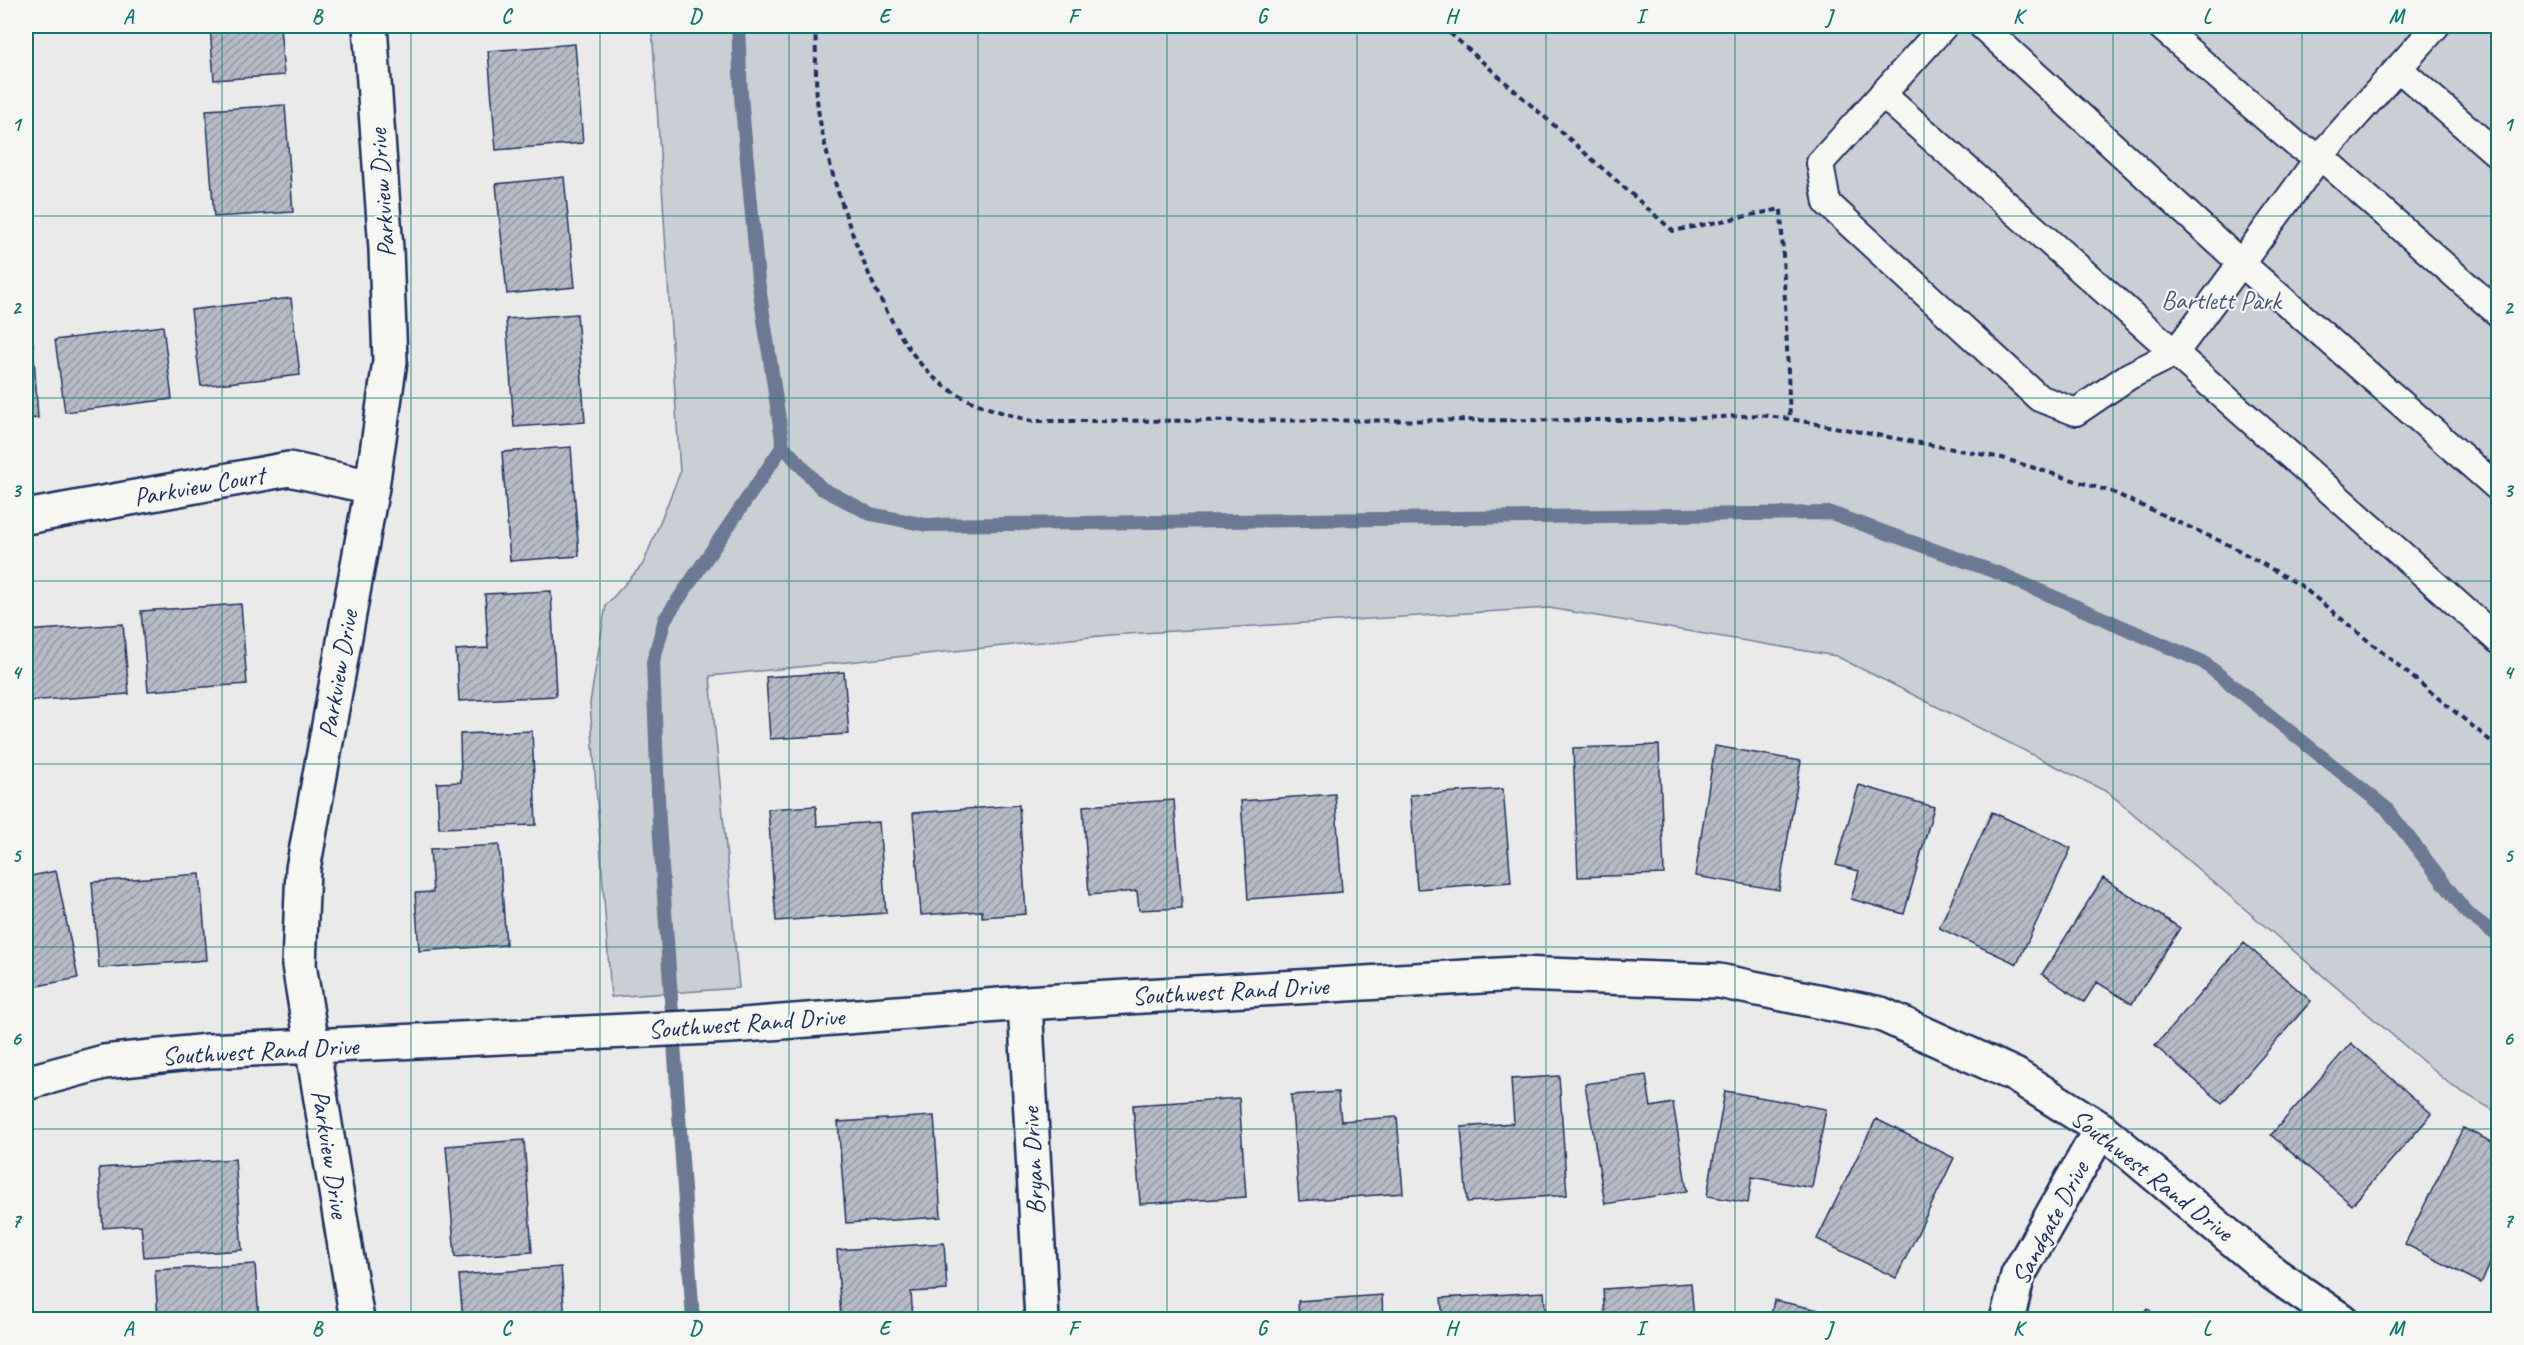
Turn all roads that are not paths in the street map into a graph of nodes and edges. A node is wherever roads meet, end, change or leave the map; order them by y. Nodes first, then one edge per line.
1 (370, 26) edge
2 (1944, 26) edge
3 (1982, 26) edge
4 (2160, 26) edge
5 (2436, 26) edge
6 (2398, 68) junction
7 (1882, 94) junction
8 (2499, 155) edge
9 (2320, 156) junction
10 (2241, 263) junction
11 (2499, 313) edge
12 (2175, 353) junction
13 (372, 487) junction
14 (2499, 488) edge
15 (26, 517) edge
16 (2499, 640) edge
17 (1025, 1003) junction
18 (313, 1047) junction
19 (26, 1083) edge
20 (2101, 1129) junction
21 (357, 1320) edge
22 (1042, 1320) edge
23 (2007, 1320) edge
24 (2341, 1320) edge

1 - 13 street, Parkview Drive
2 - 7 lane
3 - 10 lane
4 - 9 lane
5 - 6 lane
6 - 8 lane
6 - 9 lane
7 - 12 lane
7 - 12 lane
9 - 10 lane
9 - 11 lane
10 - 12 lane
10 - 14 lane
12 - 16 lane
13 - 15 street, Parkview Court
13 - 18 street, Parkview Drive
17 - 18 street, Southwest Rand Drive
17 - 20 street, Southwest Rand Drive
17 - 22 street, Bryan Drive
18 - 19 street, Southwest Rand Drive
18 - 21 street, Parkview Drive
20 - 23 street, Sandgate Drive
20 - 24 street, Southwest Rand Drive

